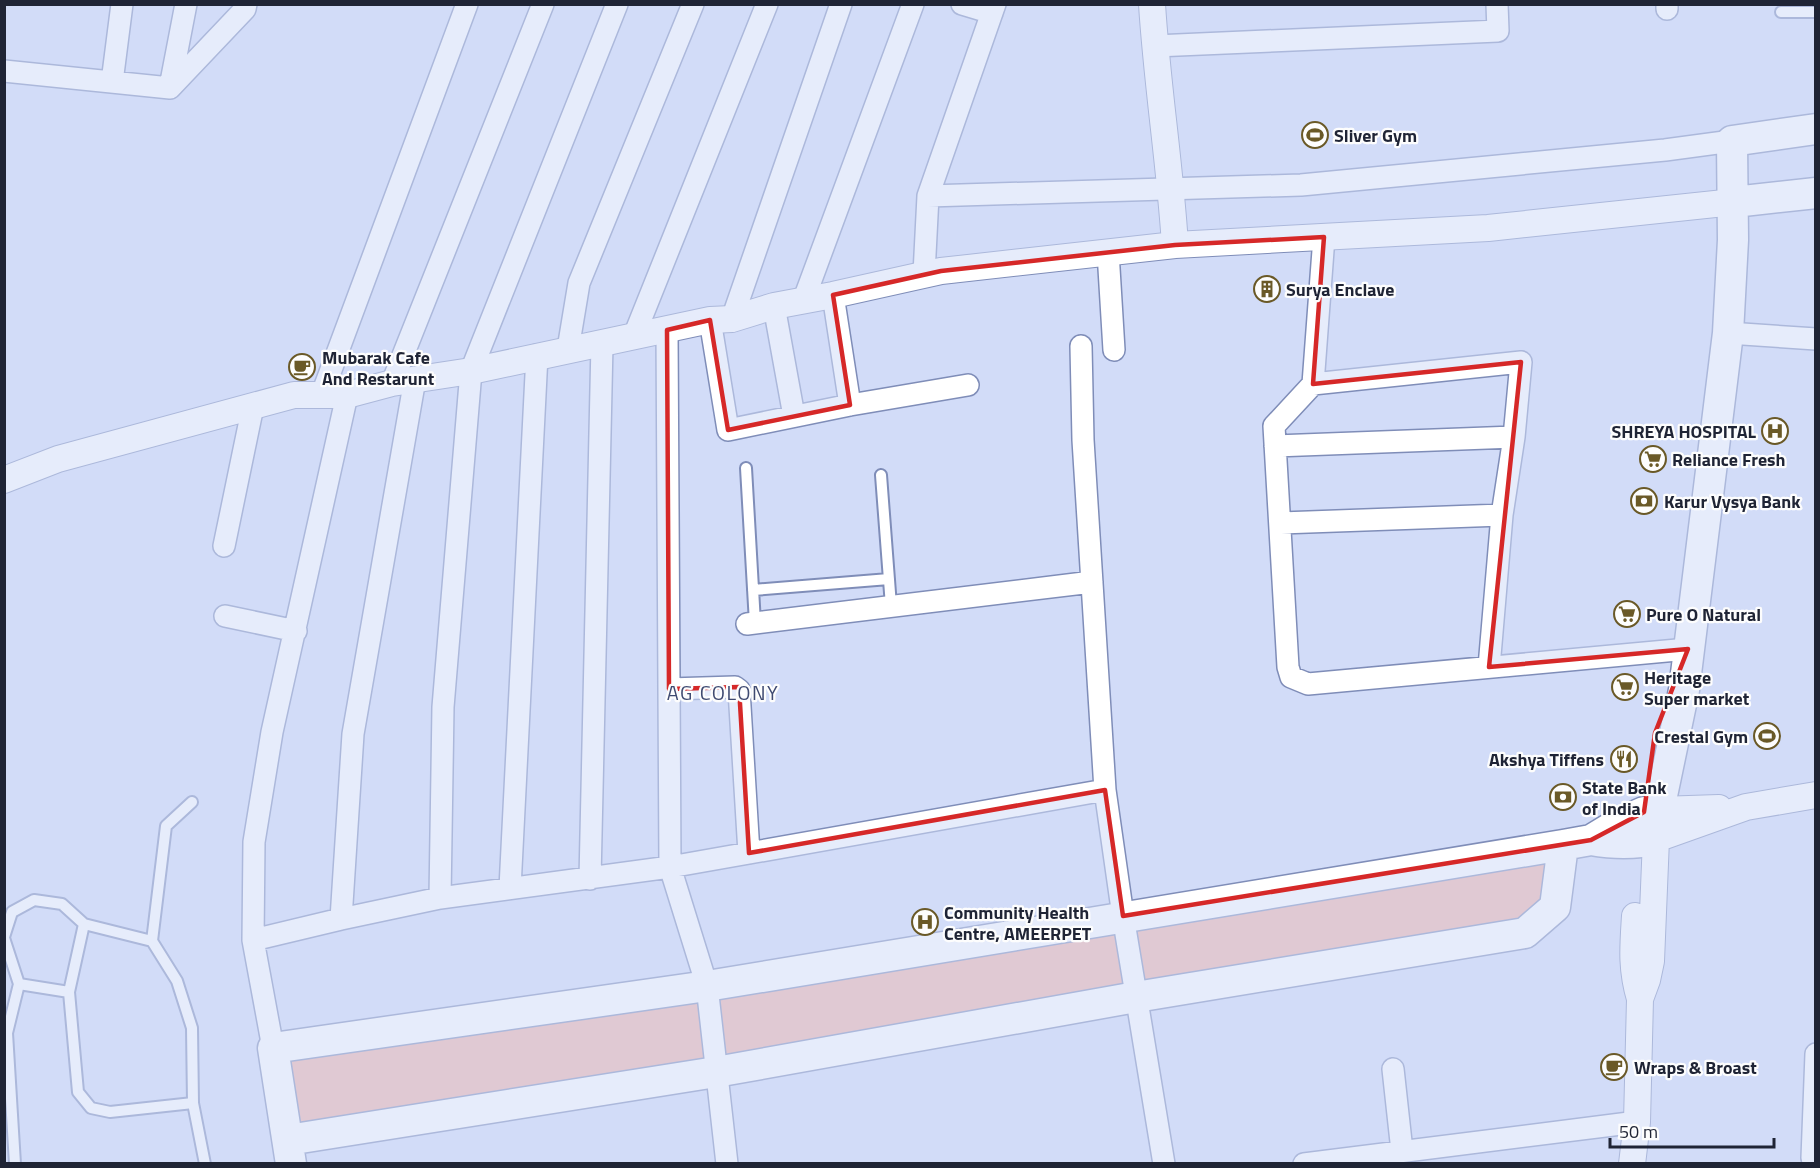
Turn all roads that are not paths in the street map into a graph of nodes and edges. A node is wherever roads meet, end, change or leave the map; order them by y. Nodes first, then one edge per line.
1 (122, 4) edge
2 (186, 4) edge
3 (246, 4) edge
4 (467, 4) edge
5 (543, 4) edge
6 (617, 4) edge
7 (693, 4) edge
8 (767, 4) edge
9 (841, 4) edge
10 (913, 4) edge
11 (962, 4) edge
12 (1152, 4) edge
13 (1497, 4) edge
14 (993, 9) edge
15 (1781, 12) dead end
16 (1815, 12) edge
17 (1155, 46) junction
18 (4, 71) edge
19 (112, 82) junction
20 (170, 88) junction
21 (1815, 129) edge
22 (1732, 141) junction
23 (1172, 191) junction
24 (1815, 193) edge
25 (928, 196) junction
26 (1734, 202) junction
27 (1324, 237) junction
28 (1175, 245) junction
29 (1108, 252) junction
30 (924, 273) junction
31 (833, 295) junction
32 (804, 299) junction
33 (774, 306) junction
34 (721, 319) junction
35 (668, 330) junction
36 (1728, 333) junction
37 (634, 336) junction
38 (1815, 339) edge
39 (602, 344) junction
40 (1081, 346) dead end
41 (568, 349) junction
42 (1114, 350) dead end
43 (537, 355) junction
44 (471, 371) junction
45 (404, 381) junction
46 (1313, 384) junction
47 (968, 385) dead end
48 (321, 394) junction
49 (347, 394) junction
50 (850, 405) junction
51 (253, 406) junction
52 (794, 416) junction
53 (1514, 437) junction
54 (1275, 446) junction
55 (746, 468) dead end
56 (881, 475) dead end
57 (4, 480) edge
58 (1502, 515) junction
59 (1281, 524) junction
60 (224, 546) dead end
61 (888, 579) junction
62 (1092, 582) junction
63 (753, 590) junction
64 (891, 606) junction
65 (225, 616) dead end
66 (751, 623) joint
67 (296, 631) junction
68 (1688, 649) junction
69 (1489, 667) junction
70 (669, 689) junction
71 (1105, 790) junction
72 (1815, 795) edge
73 (192, 802) dead end
74 (1815, 810) edge
75 (1650, 826) junction
76 (1577, 842) junction
77 (749, 853) junction
78 (670, 867) junction
79 (590, 879) junction
80 (510, 888) junction
81 (440, 898) junction
82 (1123, 916) junction
83 (341, 919) junction
84 (84, 924) junction
85 (4, 938) edge
86 (253, 940) junction
87 (152, 941) junction
88 (19, 984) junction
89 (707, 986) junction
90 (69, 992) junction
91 (1136, 997) junction
92 (6, 1033) edge
93 (273, 1048) junction
94 (1815, 1054) edge
95 (1393, 1069) dead end
96 (716, 1072) junction
97 (193, 1103) junction
98 (1637, 1122) junction
99 (290, 1152) edge
100 (1447, 1155) edge
101 (1396, 1156) edge
102 (1812, 1158) dead end
103 (15, 1164) edge
104 (205, 1164) edge
105 (727, 1164) edge
106 (1164, 1164) edge
107 (1304, 1164) edge
108 (1632, 1164) edge

1 - 19 street
2 - 20 street
3 - 20 street
4 - 48 street
5 - 45 street
6 - 44 street
7 - 41 street
8 - 37 street
9 - 34 street
10 - 32 street
11 - 14 street
12 - 17 street
13 - 17 street
14 - 25 street
15 - 16 lane
17 - 23 street
18 - 19 street
19 - 20 street
21 - 22 main road
22 - 23 street
22 - 26 main road
23 - 25 street
23 - 28 street
24 - 26 main road
25 - 30 street
26 - 27 street
26 - 36 main road
27 - 28 street
27 - 46 street
28 - 29 street
29 - 30 street
29 - 42 street
30 - 31 street
31 - 32 street
31 - 50 street
32 - 33 street
33 - 34 street
33 - 52 street
34 - 35 street
34 - 52 street
35 - 37 street
35 - 70 street
36 - 38 street
36 - 68 main road
37 - 39 street
39 - 41 street
39 - 79 street
40 - 62 street
41 - 43 street
43 - 44 street
43 - 80 street
44 - 45 street
44 - 81 street
45 - 49 street
45 - 83 street
46 - 53 street
46 - 54 street
47 - 50 street
48 - 49 street
48 - 51 street
49 - 67 street
50 - 52 street
51 - 57 street
51 - 60 street
53 - 54 street
53 - 58 street
54 - 59 street
55 - 63 lane
56 - 61 lane
58 - 59 street
58 - 69 street
59 - 69 street
61 - 63 lane
61 - 64 lane
62 - 64 street
62 - 71 street
63 - 66 lane
64 - 66 street
65 - 67 street
67 - 86 street
68 - 69 street
68 - 75 main road
70 - 77 street
70 - 78 street
71 - 77 street
71 - 82 street
72 - 74 street
72 - 75 street
73 - 87 lane
75 - 76 main road
75 - 98 street
76 - 82 main road
76 - 91 main road
77 - 78 street
78 - 79 street
78 - 89 street
79 - 80 street
80 - 81 street
81 - 83 street
82 - 89 main road
82 - 91 street
83 - 86 street
84 - 85 lane
84 - 87 lane
84 - 90 lane
85 - 88 lane
86 - 93 street
87 - 97 lane
88 - 90 lane
88 - 92 lane
89 - 93 main road
89 - 96 street
90 - 97 lane
91 - 96 main road
91 - 106 street
92 - 103 lane
93 - 99 main road
94 - 102 street
95 - 101 street
96 - 99 main road
96 - 105 street
97 - 104 lane
98 - 100 street
98 - 108 street
100 - 101 street
101 - 107 street

